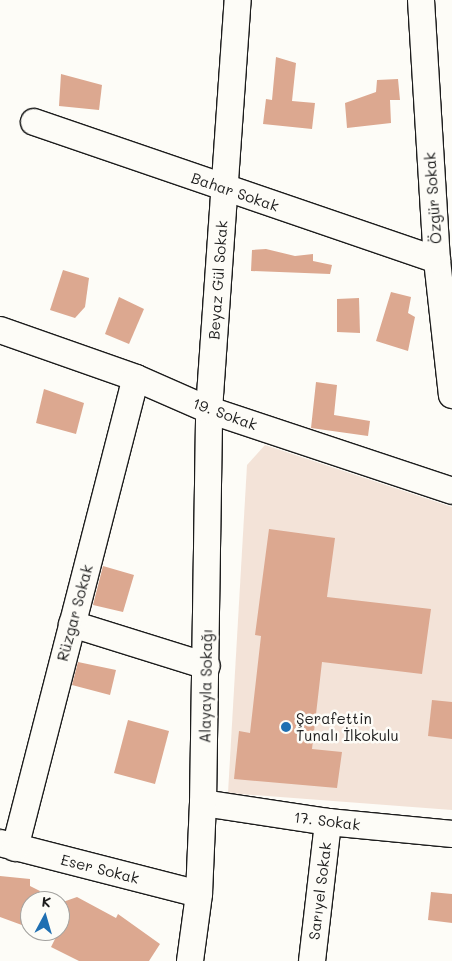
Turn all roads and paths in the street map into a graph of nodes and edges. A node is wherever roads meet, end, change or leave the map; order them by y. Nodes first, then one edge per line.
1 (238, 0) edge
2 (421, 0) edge
3 (34, 122) dead end
4 (225, 190) junction
5 (437, 260) junction
6 (0, 330) edge
7 (136, 378) junction
8 (452, 395) edge
9 (209, 410) junction
10 (452, 491) edge
11 (72, 624) junction
12 (208, 666) junction
13 (203, 803) junction
14 (328, 822) junction
15 (452, 834) edge
16 (7, 845) edge
17 (200, 894) junction
18 (190, 961) edge
19 (312, 961) edge

1 - 4 street, Beyaz Gül Sokak
2 - 5 street, Özgür Sokak
3 - 4 street, Bahar Sokak
4 - 5 street, Bahar Sokak
4 - 9 street, Beyaz Gül Sokak
5 - 8 street, Özgür Sokak
6 - 7 street, 19. Sokak
7 - 9 street, 19. Sokak
7 - 11 street, Rüzgar Sokak
9 - 10 street, 19. Sokak
9 - 12 street, Alayayla Sokağı
11 - 12 street
11 - 16 street, Rüzgar Sokak
12 - 13 street, Alayayla Sokağı
13 - 14 street, 17. Sokak
13 - 17 street, Alayayla Sokağı
14 - 15 street, 17. Sokak
14 - 19 street, Sarıyel Sokak
16 - 17 street, Eser Sokak
17 - 18 street, Alayayla Sokağı

